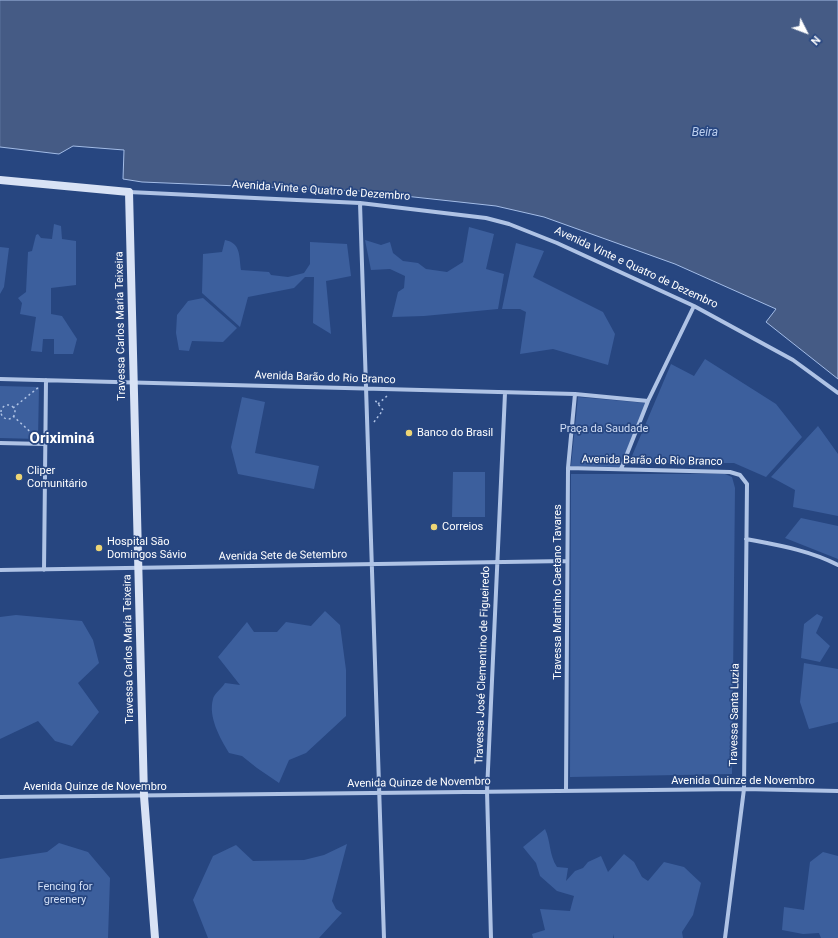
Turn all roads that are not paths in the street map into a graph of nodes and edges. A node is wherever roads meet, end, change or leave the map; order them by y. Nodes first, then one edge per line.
1 (0, 180) edge
2 (129, 192) junction
3 (360, 203) junction
4 (694, 306) junction
5 (0, 379) edge
6 (46, 380) junction
7 (134, 382) junction
8 (367, 388) junction
9 (838, 392) edge
10 (505, 393) junction
11 (575, 394) junction
12 (648, 401) junction
13 (0, 443) edge
14 (44, 444) junction
15 (568, 468) junction
16 (621, 469) junction
17 (746, 539) junction
18 (566, 561) junction
19 (496, 563) junction
20 (372, 564) junction
21 (838, 565) edge
22 (138, 567) junction
23 (0, 570) edge
24 (44, 570) junction
25 (744, 789) junction
26 (487, 791) junction
27 (566, 791) junction
28 (838, 791) edge
29 (380, 793) junction
30 (144, 796) junction
31 (0, 797) edge
32 (155, 938) edge
33 (384, 938) edge
34 (491, 938) edge
35 (725, 938) edge

1 - 2 street, Avenida Vinte e Quatro de Dezembro
2 - 3 street, Avenida Vinte e Quatro de Dezembro
2 - 7 street, Travessa Carlos Maria Teixeira
3 - 4 street, Avenida Vinte e Quatro de Dezembro
3 - 8 street
4 - 9 street, Avenida Vinte e Quatro de Dezembro
4 - 12 street
5 - 6 street, Avenida Barão do Rio Branco
6 - 7 street, Avenida Barão do Rio Branco
6 - 14 street
7 - 8 street, Avenida Barão do Rio Branco
7 - 22 street, Travessa Carlos Maria Teixeira
8 - 10 street, Avenida Barão do Rio Branco
8 - 20 street
10 - 11 street, Avenida Barão do Rio Branco
10 - 19 street, Travessa José Clementino de Figueiredo
11 - 12 street, Avenida Barão do Rio Branco
11 - 15 street, Travessa Martinho Caetano Tavares
12 - 16 street
13 - 14 street
14 - 24 street
15 - 16 street, Avenida Barão do Rio Branco
15 - 18 street, Travessa Martinho Caetano Tavares
16 - 17 street, Avenida Barão do Rio Branco
17 - 21 street
17 - 25 street, Travessa Santa Luzia
18 - 19 street, Avenida Sete de Setembro
18 - 27 street, Travessa Martinho Caetano Tavares
19 - 20 street, Avenida Sete de Setembro
19 - 26 street, Travessa José Clementino de Figueiredo
20 - 22 street, Avenida Sete de Setembro
20 - 29 street
22 - 24 street, Avenida Sete de Setembro
22 - 30 street, Travessa Carlos Maria Teixeira
23 - 24 street, Avenida Sete de Setembro
25 - 27 street, Avenida Quinze de Novembro
25 - 28 street, Avenida Quinze de Novembro
25 - 35 street, Travessa Santa Luzia
26 - 27 street, Avenida Quinze de Novembro
26 - 29 street, Avenida Quinze de Novembro
26 - 34 street, Travessa José Clementino de Figueiredo
29 - 30 street, Avenida Quinze de Novembro
29 - 33 street
30 - 31 street, Avenida Quinze de Novembro
30 - 32 street, Travessa Carlos Maria Teixeira

